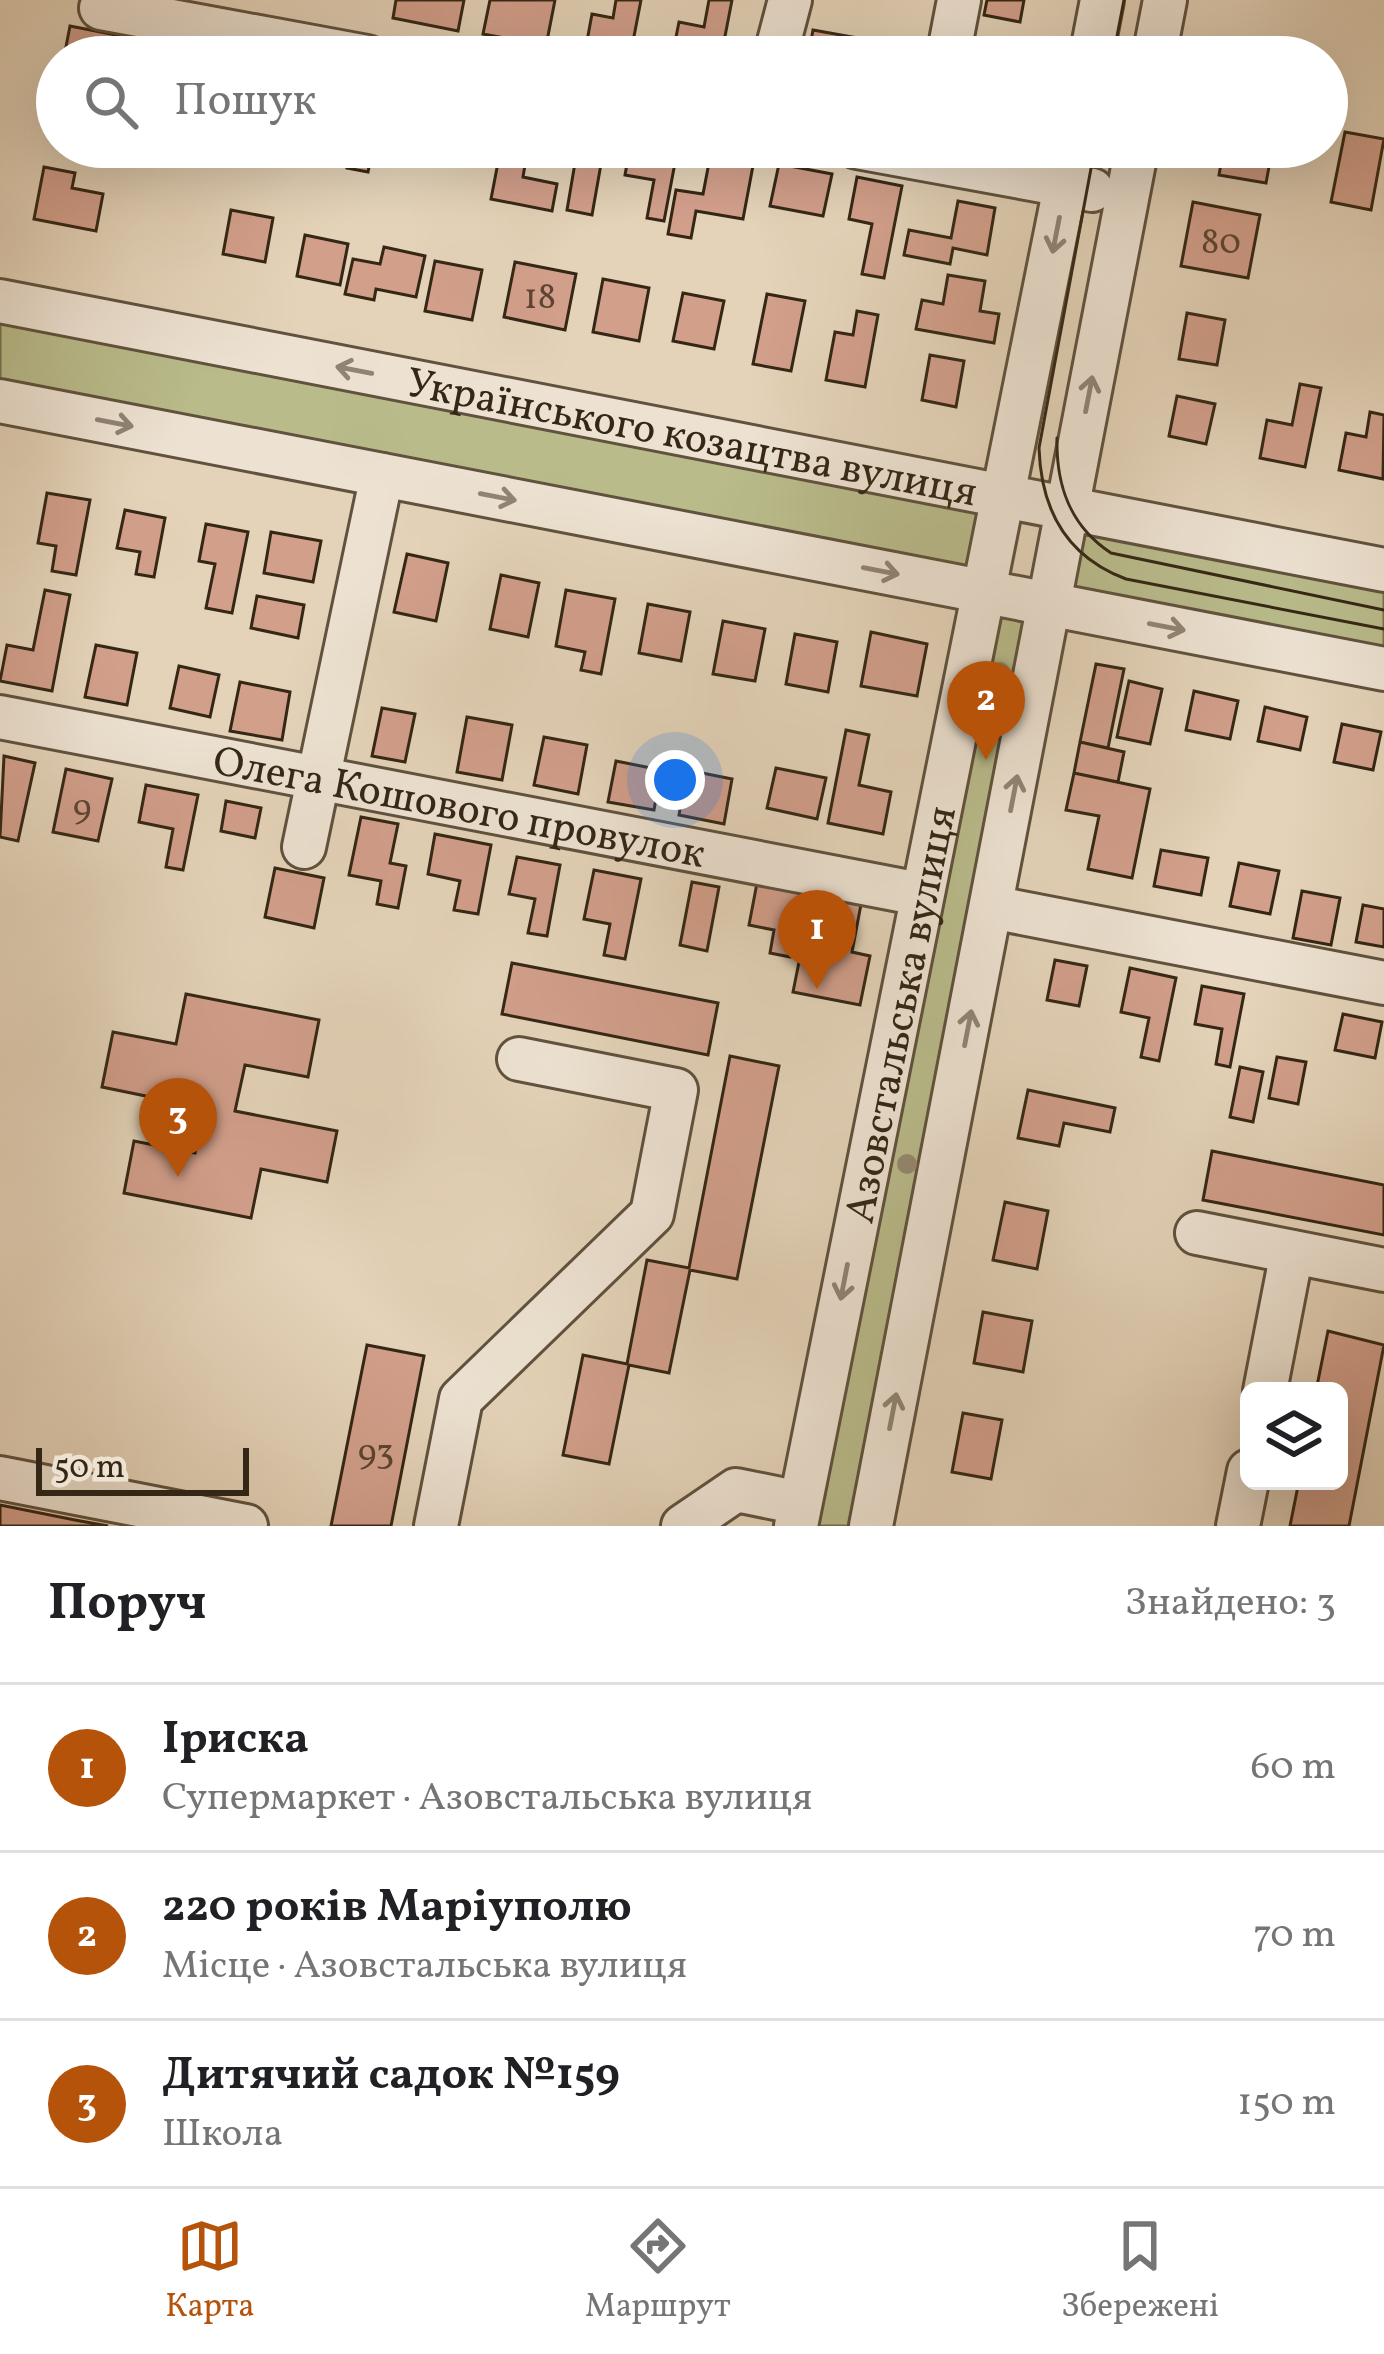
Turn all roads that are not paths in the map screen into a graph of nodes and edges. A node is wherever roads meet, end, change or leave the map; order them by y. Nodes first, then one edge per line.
1 (790, 0) edge
2 (959, 0) edge
3 (1102, 0) edge
4 (1165, 0) edge
5 (100, 8) dead end
6 (208, 14) edge
7 (289, 36) edge
8 (781, 36) edge
9 (952, 36) edge
10 (1095, 36) edge
11 (1158, 36) edge
12 (1069, 168) edge
13 (1073, 168) edge
14 (1133, 168) edge
15 (1127, 196) junction
16 (0, 301) edge
17 (0, 401) edge
18 (382, 475) junction
19 (1005, 496) junction
20 (1066, 508) junction
21 (1384, 570) edge
22 (981, 591) junction
23 (1053, 604) junction
24 (1384, 670) edge
25 (0, 717) edge
26 (317, 778) junction
27 (304, 847) dead end
28 (920, 894) junction
29 (991, 908) junction
30 (1384, 983) edge
31 (519, 1059) dead end
32 (1197, 1233) dead end
33 (1292, 1252) junction
34 (1384, 1270) edge
35 (1266, 1382) edge
36 (0, 1478) edge
37 (1245, 1490) edge
38 (798, 1515) edge
39 (246, 1526) edge
40 (436, 1526) edge
41 (683, 1526) edge
42 (871, 1526) edge
43 (1238, 1526) edge

1 - 8 street
2 - 9 street
3 - 10 street
4 - 11 street
5 - 6 street
6 - 7 street
12 -> 19 street, Азовстальська вулиця
13 - 15 street
14 - 15 street, Азовстальська вулиця
20 -> 15 street, Азовстальська вулиця
19 -> 16 street, Українського козацтва вулиця
17 -> 18 street
18 -> 22 street
18 - 26 street
19 - 20 street, Українського козацтва вулиця
19 - 22 street, Азовстальська вулиця
20 - 21 street, Українського козацтва вулиця
20 - 23 street, Азовстальська вулиця
22 - 23 street
22 - 28 street, Азовстальська вулиця
23 -> 24 street
29 -> 23 street, Азовстальська вулиця
25 - 26 street, Олега Кошового провулок
26 - 27 street
26 - 28 street, Олега Кошового провулок
28 -> 38 street, Азовстальська вулиця
29 - 30 street
42 -> 29 street, Азовстальська вулиця
31 - 40 street
32 - 33 street
33 - 34 street
33 - 35 street
36 - 39 street
37 - 43 street
38 - 41 street

